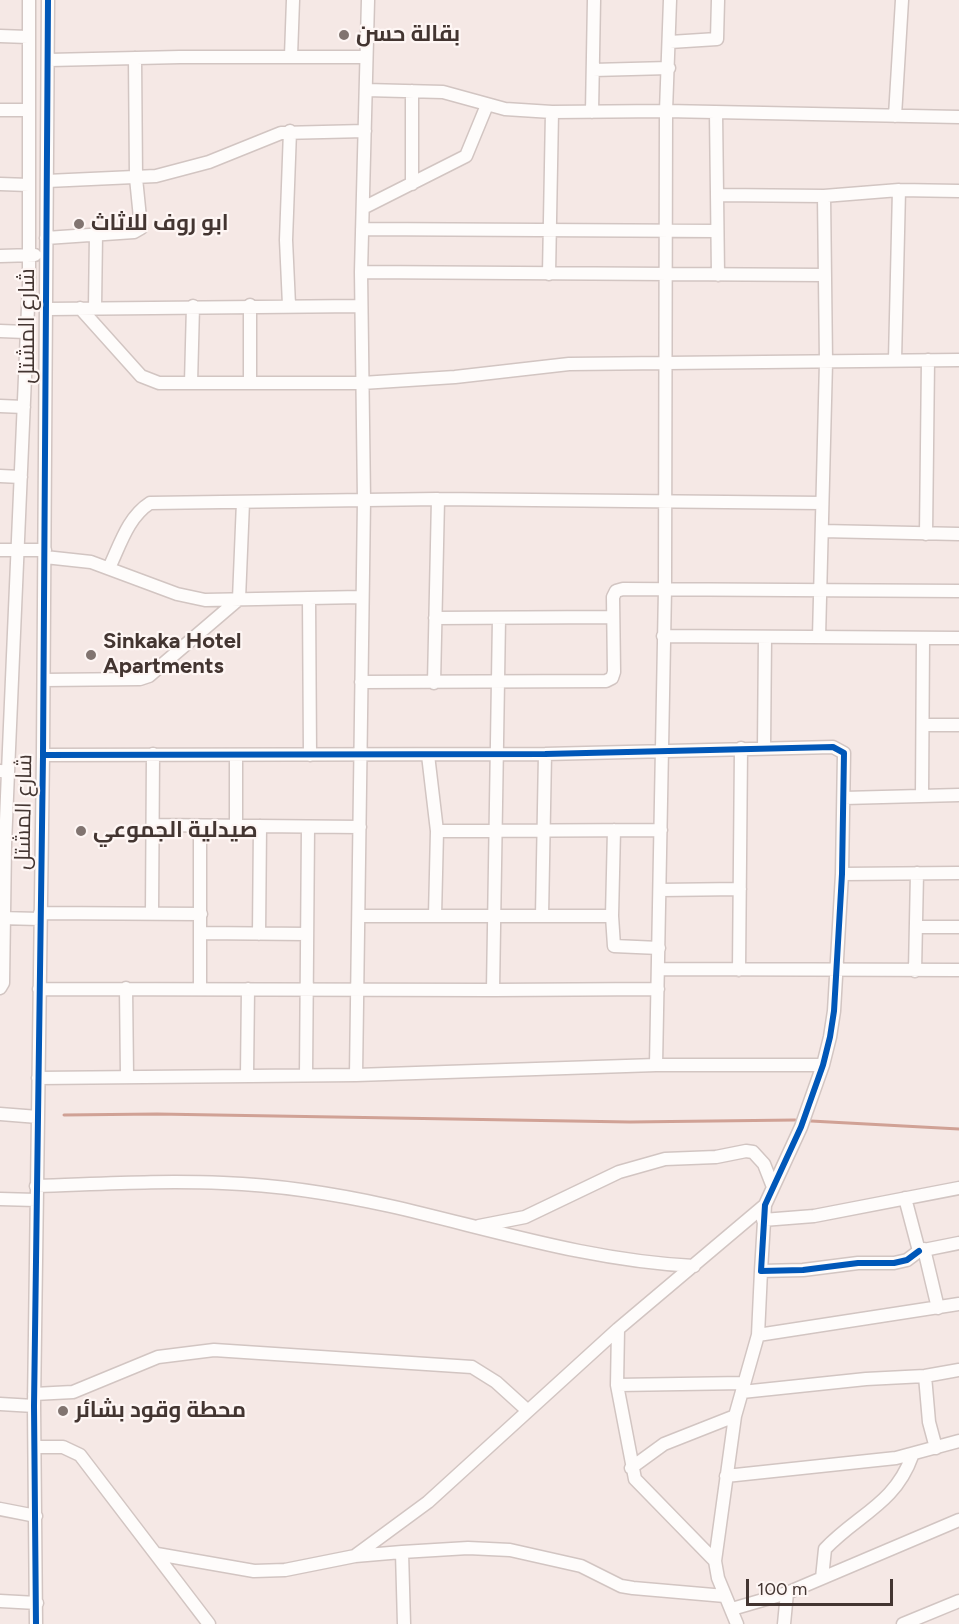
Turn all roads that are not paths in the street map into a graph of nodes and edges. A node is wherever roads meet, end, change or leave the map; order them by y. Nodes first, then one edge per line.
1 (29, 0) edge
2 (48, 0) edge
3 (292, 0) edge
4 (368, 0) edge
5 (594, 0) edge
6 (670, 0) edge
7 (718, 0) edge
8 (902, 0) edge
9 (0, 36) edge
10 (28, 37) junction
11 (670, 42) junction
12 (291, 56) junction
13 (364, 57) junction
14 (135, 58) junction
15 (49, 60) junction
16 (669, 68) junction
17 (593, 70) junction
18 (366, 90) junction
19 (412, 91) junction
20 (487, 105) junction
21 (0, 110) edge
22 (28, 110) junction
23 (666, 111) junction
24 (552, 112) junction
25 (592, 112) junction
26 (716, 112) junction
27 (895, 116) junction
28 (959, 117) edge
29 (290, 131) junction
30 (365, 131) junction
31 (136, 178) junction
32 (46, 181) junction
33 (0, 184) edge
34 (412, 184) junction
35 (29, 185) junction
36 (899, 190) junction
37 (959, 191) edge
38 (718, 195) junction
39 (824, 196) junction
40 (363, 208) junction
41 (362, 229) junction
42 (550, 231) junction
43 (667, 231) junction
44 (717, 231) junction
45 (96, 234) junction
46 (46, 238) junction
47 (46, 254) junction
48 (0, 255) edge
49 (28, 256) junction
50 (361, 272) junction
51 (549, 274) junction
52 (667, 275) junction
53 (718, 275) junction
54 (824, 275) junction
55 (250, 305) junction
56 (289, 305) junction
57 (193, 306) junction
58 (361, 306) junction
59 (80, 308) junction
60 (95, 308) junction
61 (48, 309) junction
62 (0, 331) edge
63 (26, 332) junction
64 (895, 360) junction
65 (928, 360) junction
66 (959, 360) edge
67 (826, 362) junction
68 (667, 364) junction
69 (191, 383) junction
70 (250, 383) junction
71 (362, 383) junction
72 (0, 406) edge
73 (24, 407) junction
74 (0, 476) edge
75 (21, 477) junction
76 (438, 499) junction
77 (364, 500) junction
78 (666, 501) junction
79 (243, 502) junction
80 (822, 503) junction
81 (822, 531) junction
82 (926, 534) junction
83 (959, 534) edge
84 (0, 550) edge
85 (17, 550) junction
86 (45, 554) junction
87 (109, 568) junction
88 (665, 589) junction
89 (959, 591) edge
90 (820, 592) junction
91 (361, 597) junction
92 (309, 598) junction
93 (239, 599) junction
94 (614, 617) junction
95 (435, 618) junction
96 (499, 618) junction
97 (663, 636) junction
98 (765, 637) junction
99 (819, 637) junction
100 (923, 638) junction
101 (959, 638) edge
102 (44, 680) junction
103 (362, 682) junction
104 (434, 683) junction
105 (498, 683) junction
106 (5, 697) edge
107 (923, 725) junction
108 (959, 725) edge
109 (741, 748) junction
110 (764, 748) junction
111 (662, 749) junction
112 (153, 754) junction
113 (498, 754) junction
114 (545, 754) junction
115 (44, 755) junction
116 (236, 755) junction
117 (310, 755) junction
118 (361, 755) junction
119 (428, 755) junction
120 (4, 771) edge
121 (959, 795) edge
122 (922, 796) junction
123 (844, 798) junction
124 (153, 825) junction
125 (236, 825) junction
126 (200, 826) junction
127 (260, 826) junction
128 (308, 827) junction
129 (360, 827) junction
130 (614, 830) junction
131 (661, 830) junction
132 (436, 831) junction
133 (543, 831) junction
134 (496, 832) junction
135 (3, 845) edge
136 (916, 873) junction
137 (959, 873) edge
138 (842, 874) junction
139 (740, 889) junction
140 (660, 890) junction
141 (152, 913) junction
142 (201, 914) junction
143 (40, 916) junction
144 (359, 916) junction
145 (435, 916) junction
146 (542, 916) junction
147 (612, 916) junction
148 (494, 917) junction
149 (2, 918) edge
150 (916, 927) junction
151 (959, 927) edge
152 (201, 933) junction
153 (259, 934) junction
154 (308, 934) junction
155 (659, 948) junction
156 (658, 969) junction
157 (739, 970) junction
158 (915, 970) junction
159 (959, 970) edge
160 (837, 971) junction
161 (0, 988) edge
162 (39, 988) junction
163 (126, 988) junction
164 (200, 988) junction
165 (307, 988) junction
166 (358, 988) junction
167 (248, 989) junction
168 (658, 989) junction
169 (493, 990) junction
170 (656, 1065) junction
171 (823, 1065) junction
172 (306, 1075) junction
173 (356, 1075) junction
174 (128, 1076) junction
175 (247, 1076) junction
176 (38, 1078) junction
177 (0, 1114) edge
178 (38, 1117) junction
179 (36, 1186) junction
180 (773, 1187) junction
181 (959, 1188) edge
182 (905, 1198) junction
183 (0, 1199) edge
184 (36, 1200) junction
185 (765, 1205) junction
186 (763, 1220) junction
187 (471, 1227) junction
188 (959, 1243) edge
189 (922, 1250) junction
190 (693, 1266) junction
191 (761, 1271) junction
192 (959, 1304) edge
193 (938, 1308) junction
194 (618, 1329) junction
195 (758, 1335) junction
196 (959, 1370) edge
197 (926, 1376) junction
198 (617, 1385) junction
199 (743, 1388) junction
200 (34, 1400) junction
201 (0, 1404) edge
202 (528, 1411) junction
203 (735, 1416) junction
204 (959, 1441) edge
205 (35, 1447) junction
206 (936, 1448) junction
207 (912, 1456) junction
208 (631, 1468) junction
209 (726, 1476) junction
210 (0, 1509) edge
211 (36, 1516) junction
212 (959, 1520) edge
213 (402, 1552) junction
214 (157, 1554) junction
215 (355, 1556) junction
216 (715, 1561) junction
217 (822, 1578) junction
218 (787, 1593) junction
219 (725, 1596) junction
220 (0, 1601) edge
221 (959, 1601) edge
222 (37, 1603) junction
223 (732, 1609) junction
224 (36, 1624) edge
225 (209, 1624) edge
226 (404, 1624) edge
227 (737, 1624) edge
228 (784, 1624) edge
229 (903, 1624) edge

1 - 10 street
2 - 15 street, شارع المشتل
3 - 12 street
4 - 13 street
5 - 17 street
6 - 11 street
7 - 11 street
8 - 27 street
9 - 10 street
10 - 22 street
11 - 16 street
12 - 13 street
12 - 14 street
13 - 18 street
14 - 15 street
14 - 31 street
15 - 32 street, شارع المشتل
16 - 17 street
16 - 23 street
17 - 25 street
18 - 19 street
18 - 30 street
19 - 20 street
19 - 34 street
20 - 24 street
20 - 34 street
21 - 22 street
22 - 35 street
23 - 25 street
23 - 26 street
23 - 43 street
24 - 25 street
24 - 42 street
26 - 27 street
26 - 38 street
27 - 28 street
29 - 30 street
29 - 31 street
29 - 56 street
30 - 40 street
31 - 32 street
31 - 45 street
32 - 46 street, شارع المشتل
33 - 35 street
34 - 40 street
35 - 49 street
36 - 37 street
36 - 39 street
36 - 64 street
38 - 39 street
38 - 44 street
39 - 54 street
40 - 41 street
41 - 42 street
41 - 50 street
42 - 43 street
42 - 51 street
43 - 44 street
43 - 52 street
44 - 53 street
45 - 46 street
45 - 60 street
46 - 47 street, شارع المشتل
47 - 49 street
47 - 61 street, شارع المشتل
48 - 49 street
49 - 63 street
50 - 51 street
50 - 58 street
51 - 52 street
52 - 53 street
52 - 68 street
53 - 54 street
54 - 67 street
55 - 56 street
55 - 57 street
55 - 70 street
56 - 58 street
57 - 60 street
57 - 69 street
58 - 71 street
59 - 60 street
59 - 61 street
59 - 69 street
61 - 86 street, شارع المشتل
62 - 63 street
63 - 73 street
64 - 65 street
64 - 67 street
65 - 66 street
65 - 82 street
67 - 68 street
67 - 80 street
68 - 71 street
68 - 78 street
69 - 70 street
70 - 71 street
71 - 77 street
72 - 73 street
73 - 75 street
74 - 75 street
75 - 85 street
76 - 77 street
76 - 78 street
76 - 95 street
77 - 79 street
77 - 91 street
78 - 80 street
78 - 88 street
79 - 87 street
79 - 93 street
80 - 81 street
81 - 82 street
81 - 90 street
82 - 83 street
84 - 85 street
85 - 86 street
85 - 106 street
86 - 87 street
86 - 102 street, شارع المشتل
87 - 93 street
88 - 90 street
88 - 94 street
88 - 97 street
89 - 90 street
90 - 99 street
91 - 92 street
91 - 103 street
92 - 93 street
92 - 117 street
93 - 102 street
94 - 96 street
94 - 105 street
95 - 96 street
95 - 104 street
96 - 105 street
97 - 98 street
97 - 111 street
98 - 99 street
98 - 110 street
99 - 100 street
100 - 101 street
100 - 107 street
102 - 115 street, شارع المشتل
103 - 104 street
103 - 118 street
104 - 105 street
105 - 113 street
106 - 120 street
107 - 108 street
107 - 122 street
109 - 110 street
109 - 111 street
109 - 139 street
110 - 123 street
111 - 114 street
111 - 131 street
112 - 115 street
112 - 116 street
112 - 124 street
113 - 114 street
113 - 119 street
113 - 134 street
114 - 133 street
115 - 143 street, شارع المشتل
116 - 117 street
116 - 125 street
117 - 118 street
118 - 119 street
118 - 129 street
119 - 132 street
120 - 135 street
121 - 122 street
122 - 123 street
123 - 138 street
124 - 126 street
124 - 141 street
125 - 126 street
125 - 127 street
126 - 142 street
127 - 128 street
127 - 153 street
128 - 129 street
128 - 154 street
129 - 144 street
130 - 131 street
130 - 133 street
130 - 147 street
131 - 140 street
132 - 134 street
132 - 145 street
133 - 134 street
133 - 146 street
134 - 148 street
135 - 149 street
136 - 137 street
136 - 138 street
136 - 150 street
138 - 160 street
139 - 140 street
139 - 157 street
140 - 155 street
141 - 142 street
141 - 143 street
142 - 152 street
143 - 149 street
143 - 162 street, شارع المشتل
144 - 145 street
144 - 166 street
145 - 148 street
146 - 147 street
146 - 148 street
147 - 155 street
148 - 169 street
149 - 161 street
150 - 151 street
150 - 158 street
152 - 153 street
152 - 164 street
153 - 154 street
154 - 165 street
155 - 156 street
156 - 157 street
156 - 168 street
157 - 160 street
158 - 159 street
158 - 160 street
160 - 171 street
162 - 163 street
162 - 176 street, شارع المشتل
163 - 164 street
163 - 174 street
164 - 167 street
165 - 166 street
165 - 167 street
165 - 172 street
166 - 169 street
166 - 173 street
167 - 175 street
168 - 169 street
168 - 170 street
170 - 171 street
170 - 173 street
171 - 180 street
172 - 173 street
172 - 175 street
174 - 175 street
174 - 176 street
176 - 178 street, شارع المشتل
177 - 178 street
178 - 179 street, شارع المشتل
179 - 184 street, شارع المشتل
179 - 187 street
180 - 185 street
180 - 187 street
181 - 182 street
182 - 186 street
182 - 189 street
183 - 184 street
184 - 200 street, شارع المشتل
185 - 186 street
185 - 190 street
186 - 191 street
187 - 190 street
188 - 189 street
189 - 191 street
189 - 193 street
190 - 194 street
191 - 195 street
192 - 193 street
193 - 195 street
194 - 198 street
194 - 202 street
195 - 199 street
196 - 197 street
197 - 199 street
197 - 206 street
198 - 199 street
198 - 208 street
199 - 203 street
200 - 201 street
200 - 202 street
200 - 205 street, شارع المشتل
202 - 215 street
203 - 208 street
203 - 209 street
204 - 206 street
205 - 211 street, شارع المشتل
205 - 214 street
206 - 207 street
207 - 209 street
207 - 217 street
208 - 216 street
209 - 216 street
210 - 211 street
211 - 222 street, شارع المشتل
212 - 217 street
213 - 215 street
213 - 219 street
213 - 226 street
214 - 215 street
214 - 225 street
216 - 219 street
217 - 218 street
218 - 223 street
218 - 228 street
219 - 223 street
220 - 222 street
221 - 229 street
222 - 224 street, شارع المشتل
223 - 227 street

